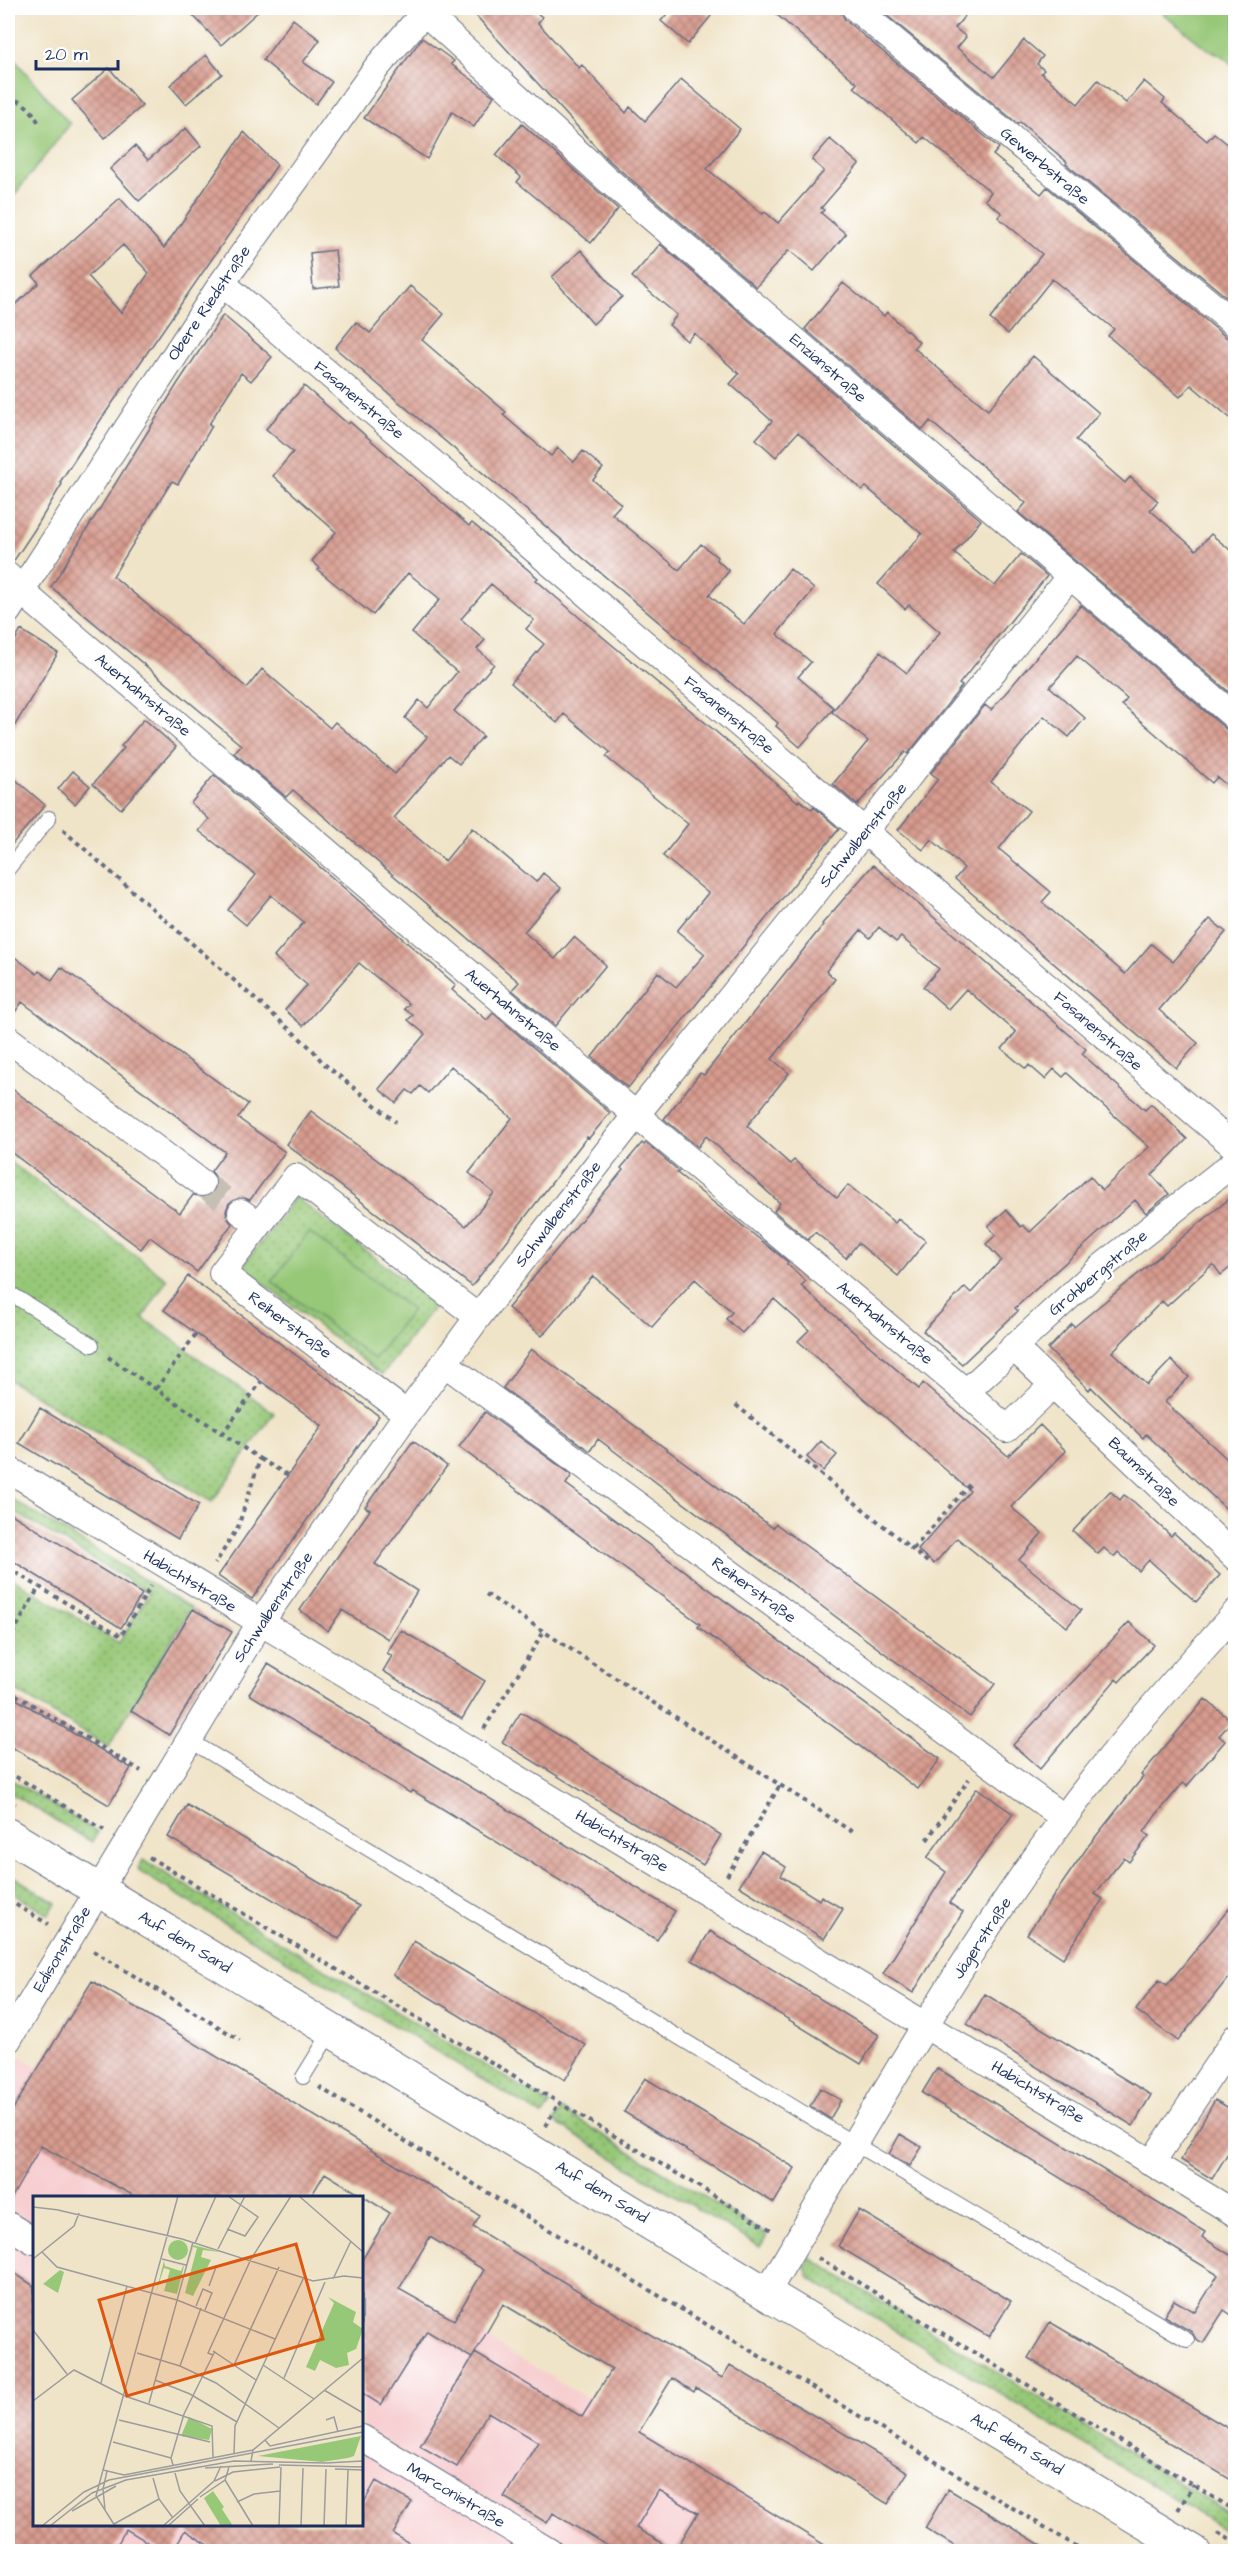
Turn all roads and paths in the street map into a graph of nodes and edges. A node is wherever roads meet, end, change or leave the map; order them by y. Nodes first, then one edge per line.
1 (855, 8) edge
2 (426, 10) edge
3 (8, 97) edge
4 (40, 126) dead end
5 (222, 282) junction
6 (1236, 325) edge
7 (1071, 576) junction
8 (12, 592) edge
9 (1236, 718) edge
10 (49, 818) joint
11 (866, 832) junction
12 (8, 869) edge
13 (8, 1039) edge
14 (636, 1115) junction
15 (396, 1122) dead end
16 (1236, 1148) edge
17 (1236, 1161) edge
18 (202, 1183) tunnel mouth
19 (8, 1292) edge
20 (478, 1317) junction
21 (196, 1334) dead end
22 (92, 1345) joint
23 (1013, 1347) junction
24 (444, 1363) junction
25 (261, 1382) dead end
26 (1053, 1385) junction
27 (156, 1389) junction
28 (966, 1392) junction
29 (736, 1405) dead end
30 (407, 1414) junction
31 (222, 1434) junction
32 (260, 1459) junction
33 (8, 1469) edge
34 (288, 1475) dead end
35 (970, 1484) dead end
36 (913, 1549) junction
37 (1236, 1558) edge
38 (930, 1564) dead end
39 (164, 1565) junction
40 (8, 1568) edge
41 (39, 1587) junction
42 (200, 1587) junction
43 (486, 1594) dead end
44 (1236, 1612) edge
45 (260, 1623) junction
46 (544, 1631) junction
47 (8, 1642) edge
48 (8, 1690) edge
49 (189, 1740) junction
50 (471, 1750) junction
51 (982, 1758) junction
52 (8, 1772) edge
53 (162, 1784) junction
54 (780, 1785) junction
55 (1064, 1818) junction
56 (854, 1833) dead end
57 (8, 1835) edge
58 (927, 1840) dead end
59 (125, 1844) junction
60 (98, 1889) junction
61 (715, 1897) junction
62 (8, 1900) edge
63 (69, 1937) junction
64 (927, 2025) junction
65 (332, 2030) junction
66 (1236, 2037) edge
67 (8, 2040) edge
68 (240, 2040) dead end
69 (303, 2078) joint
70 (853, 2142) junction
71 (1152, 2162) junction
72 (1236, 2214) edge
73 (8, 2225) edge
74 (33, 2240) edge
75 (795, 2244) junction
76 (767, 2292) junction
77 (1187, 2340) dead end
78 (363, 2439) edge
79 (1236, 2511) edge
80 (550, 2552) edge
81 (1086, 2552) edge
82 (1194, 2552) edge

1 - 6 street, Gewerbstraße
2 - 5 street, Obere Riedstraße
2 - 7 street, Enzianstraße
3 - 4 path
5 - 8 street, Obere Riedstraße
5 - 11 street, Fasanenstraße
7 - 9 street, Enzianstraße
7 - 11 street, Schwalbenstraße
8 - 14 street, Auerhahnstraße
10 - 12 lane
10 - 15 path
11 - 14 street, Schwalbenstraße
11 - 16 street, Fasanenstraße
13 - 18 street
14 - 20 street, Schwalbenstraße
14 - 28 street, Auerhahnstraße
17 - 23 street, Grohbergstraße
19 - 22 lane
20 - 24 street, Schwalbenstraße
20 - 30 street, Reiherstraße
21 - 27 path
22 - 27 path
23 - 26 street, Baumstraße
23 - 28 street, Grohbergstraße
24 - 30 street, Schwalbenstraße
24 - 51 street, Reiherstraße
25 - 31 path
26 - 28 street, Auerhahnstraße
26 - 37 street, Baumstraße
27 - 31 path
29 - 36 path
30 - 45 street, Schwalbenstraße
31 - 32 path
32 - 34 path
32 - 42 path
33 - 39 street, Habichtstraße
35 - 36 path
36 - 38 path
39 - 41 path
39 - 42 street, Habichtstraße
40 - 41 path
41 - 47 path
42 - 45 street, Habichtstraße
43 - 46 path
44 - 55 street, Jägerstraße
45 - 49 street, Schwalbenstraße
45 - 50 street, Habichtstraße
46 - 50 path
46 - 54 path
48 - 53 path
49 - 53 street, Schwalbenstraße
49 - 70 lane
50 - 61 street, Habichtstraße
51 - 55 street, Reiherstraße
51 - 58 path
52 - 59 path
53 - 59 street, Schwalbenstraße
54 - 56 path
54 - 61 path
55 - 64 street, Jägerstraße
57 - 60 street, Auf dem Sand
59 - 60 street, Schwalbenstraße
59 - 75 path
60 - 63 street, Edisonstraße
60 - 65 street, Auf dem Sand
61 - 64 street, Habichtstraße
62 - 63 path
63 - 67 street, Edisonstraße
63 - 68 path
64 - 70 street, Jägerstraße
64 - 71 street, Habichtstraße
65 - 69 lane
65 - 76 street, Auf dem Sand
66 - 71 street
69 - 81 path
70 - 75 street, Jägerstraße
70 - 77 lane
71 - 72 street, Habichtstraße
73 - 74 street
75 - 76 street, Jägerstraße
75 - 79 path
76 - 82 street, Auf dem Sand
78 - 80 street, Marconistraße

